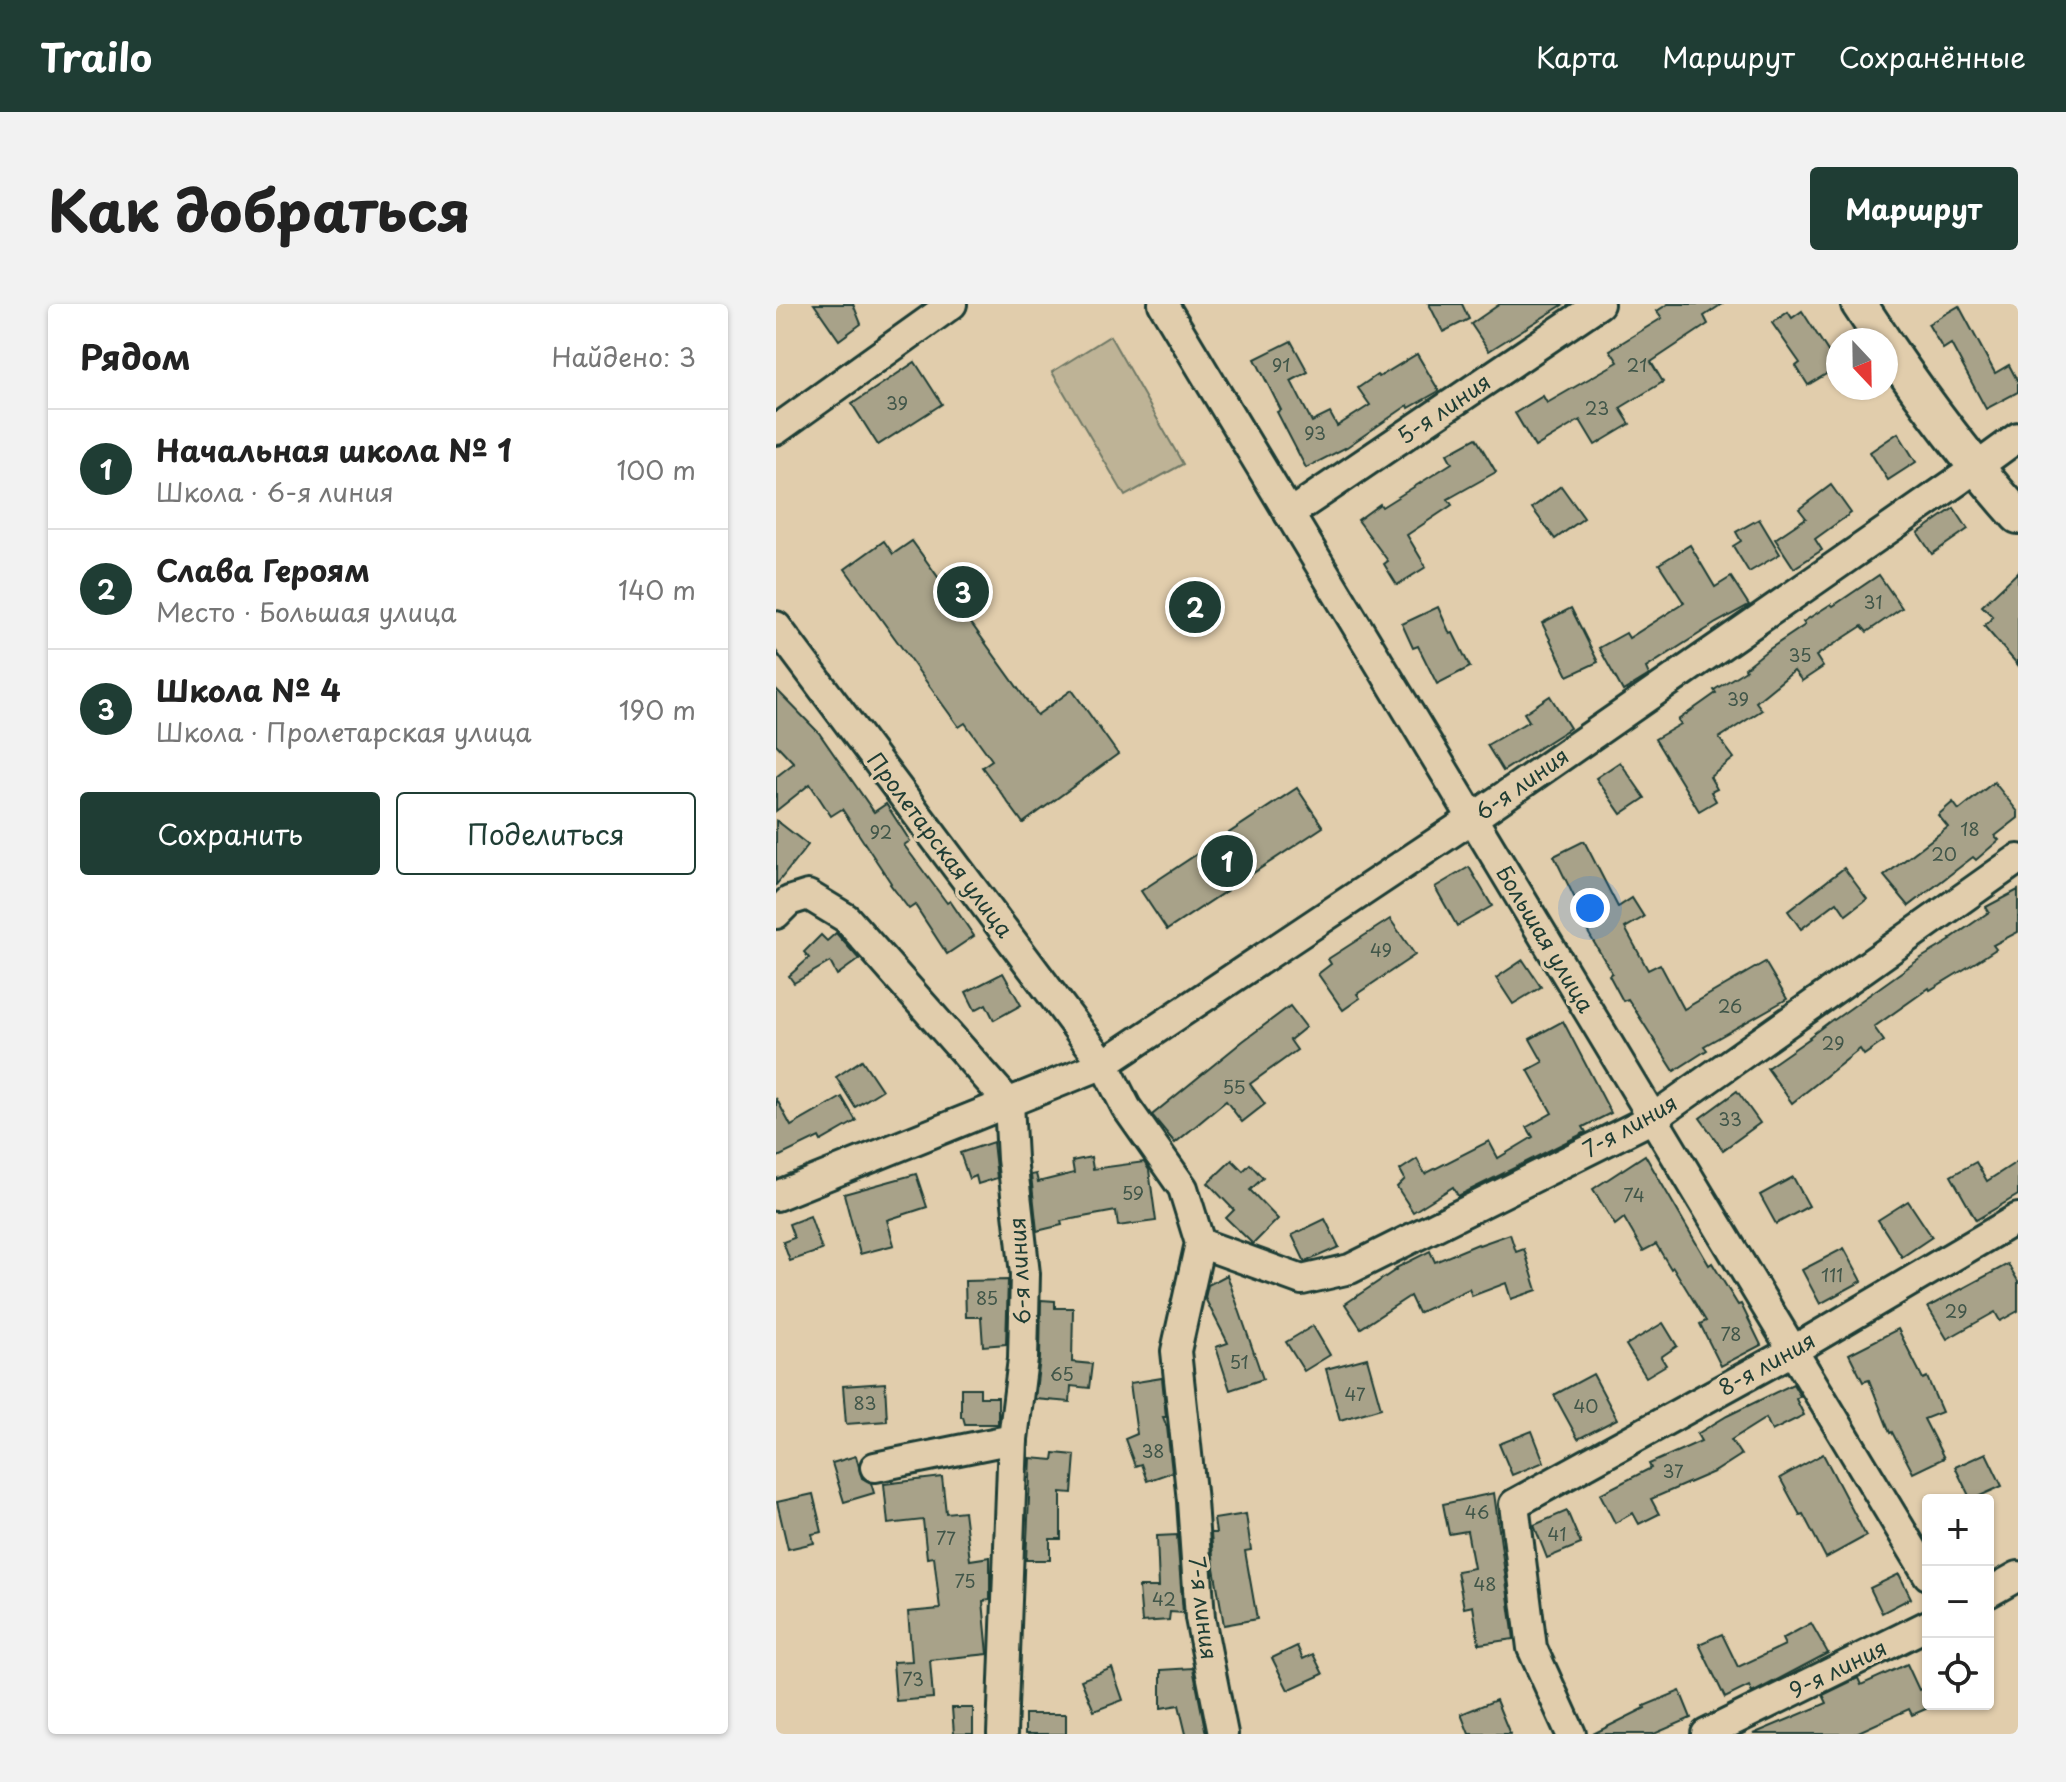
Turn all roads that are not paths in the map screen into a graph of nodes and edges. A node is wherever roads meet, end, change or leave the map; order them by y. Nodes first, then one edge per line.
1 (952, 304) edge
2 (1163, 304) edge
3 (1599, 304) edge
4 (1859, 304) edge
5 (1875, 328) edge
6 (1898, 362) edge
7 (776, 430) edge
8 (2018, 437) edge
9 (1976, 468) junction
10 (1289, 514) junction
11 (2018, 516) edge
12 (776, 626) edge
13 (1473, 818) junction
14 (2018, 859) edge
15 (776, 914) edge
16 (1104, 1064) junction
17 (1009, 1103) junction
18 (1653, 1118) junction
19 (776, 1196) edge
20 (2018, 1218) edge
21 (1200, 1243) junction
22 (1794, 1350) junction
23 (1013, 1439) junction
24 (875, 1467) dead end
25 (1923, 1566) edge
26 (2018, 1576) edge
27 (1994, 1590) edge
28 (1922, 1628) edge
29 (1002, 1734) edge
30 (1223, 1734) edge
31 (1571, 1734) edge
32 (1706, 1734) edge

1 - 7 street
2 - 10 street, Большая улица
3 - 10 street, 5-я линия
4 - 5 street
6 - 9 street
8 - 9 street, 6-я линия
9 - 11 street
9 - 13 street, 6-я линия
10 - 13 street, Большая улица
12 - 16 street, Пролетарская улица
13 - 16 street, 6-я линия
13 - 18 street, Большая улица
14 - 18 street, 7-я линия
15 - 17 street
16 - 17 street, 6-я линия
16 - 21 street, 7-я линия
17 - 19 street, 6-я линия
17 - 23 street, 6-я линия
18 - 21 street, 7-я линия
18 - 22 street, Большая улица
20 - 22 street, 8-я линия
21 - 30 street, 7-я линия
22 - 25 street, Большая улица
22 - 31 street, 8-я линия
23 - 24 street
23 - 29 street, 6-я линия
26 - 27 street
28 - 32 street, 9-я линия

